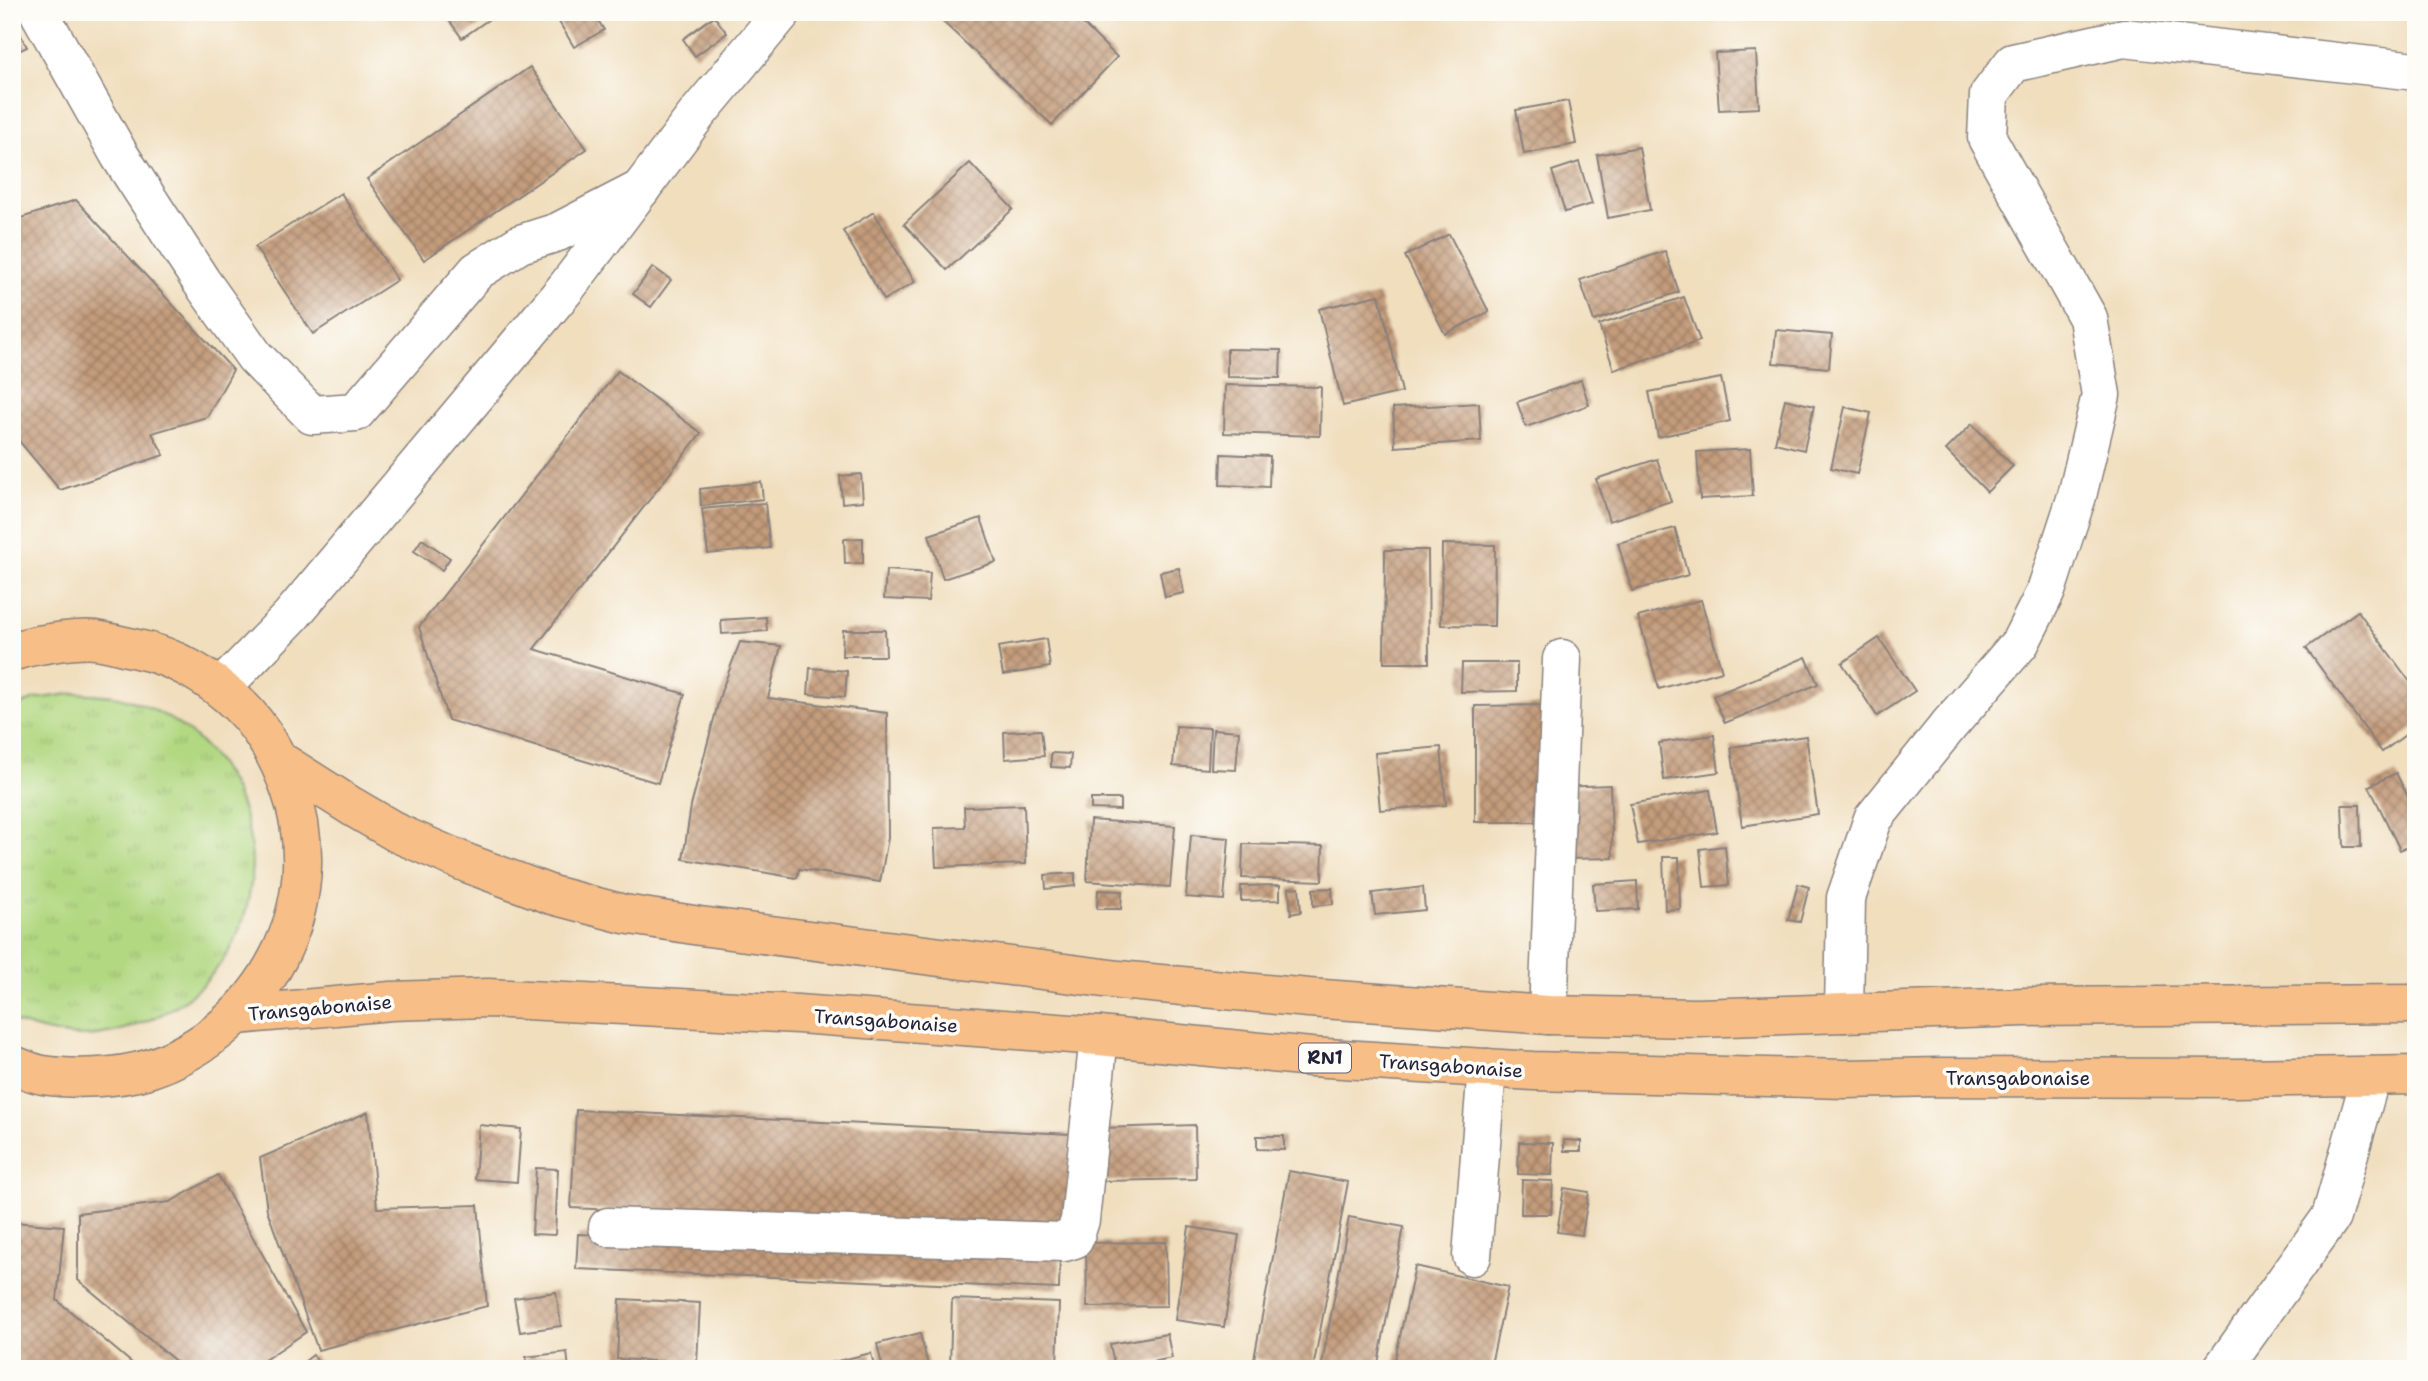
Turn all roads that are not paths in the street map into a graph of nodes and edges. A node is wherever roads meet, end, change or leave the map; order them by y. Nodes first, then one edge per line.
1 (39, 12) edge
2 (774, 15) edge
3 (2416, 71) edge
4 (641, 189) junction
5 (12, 652) edge
6 (1562, 659) dead end
7 (220, 688) junction
8 (280, 761) junction
9 (2416, 1004) edge
10 (1844, 1013) junction
11 (237, 1015) junction
12 (1548, 1015) junction
13 (1099, 1036) junction
14 (12, 1065) edge
15 (1487, 1068) junction
16 (2416, 1075) edge
17 (2371, 1076) junction
18 (608, 1227) dead end
19 (1472, 1256) dead end
20 (2222, 1369) edge

1 - 4 street
2 - 4 street
3 - 10 street
4 - 7 street
5 - 7 highway
6 - 12 street
7 - 8 highway
8 - 11 highway
8 - 12 highway
9 - 10 highway
10 - 12 highway
11 - 13 highway, Transgabonaise / RN1
11 - 14 highway
13 - 15 highway, Transgabonaise / RN1
13 - 18 street
15 - 17 highway, Transgabonaise / RN1
15 - 19 street
16 - 17 highway, Transgabonaise / RN1
17 - 20 street

